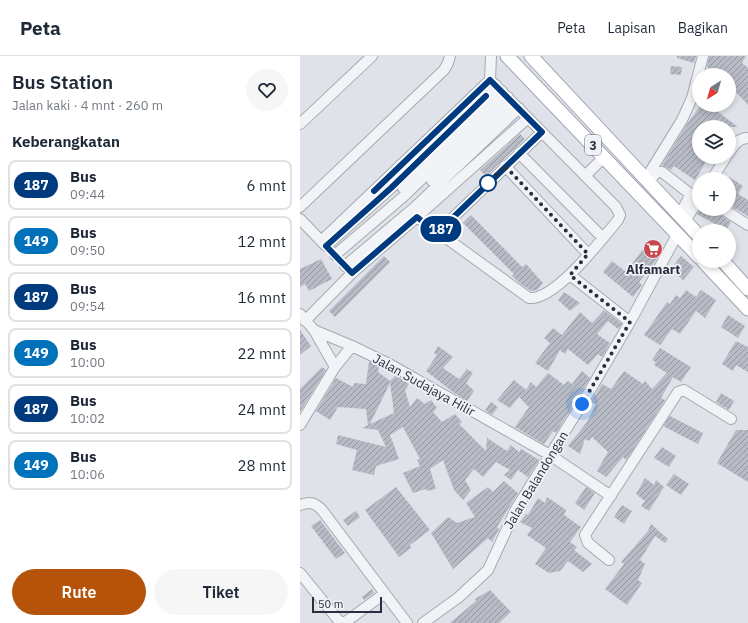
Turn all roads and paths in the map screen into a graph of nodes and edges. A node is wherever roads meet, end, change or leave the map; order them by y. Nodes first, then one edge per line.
1 (450, 56) edge
2 (491, 56) edge
3 (507, 56) edge
4 (530, 56) edge
5 (703, 56) edge
6 (365, 58) edge
7 (505, 94) junction
8 (528, 118) junction
9 (300, 124) edge
10 (542, 132) junction
11 (748, 138) edge
12 (736, 142) edge
13 (519, 153) junction
14 (604, 157) junction
15 (505, 166) junction
16 (585, 176) junction
17 (646, 181) junction
18 (300, 207) edge
19 (692, 207) edge
20 (734, 216) edge
21 (417, 217) junction
22 (682, 218) junction
23 (300, 219) edge
24 (748, 225) edge
25 (692, 229) edge
26 (437, 233) junction
27 (677, 235) junction
28 (603, 238) junction
29 (692, 250) edge
30 (588, 254) junction
31 (336, 256) junction
32 (710, 268) edge
33 (729, 268) edge
34 (570, 275) junction
35 (748, 288) edge
36 (748, 309) edge
37 (303, 317) edge
38 (630, 322) junction
39 (314, 330) junction
40 (352, 346) junction
41 (335, 367) junction
42 (731, 418) dead end
43 (300, 425) edge
44 (550, 455) junction
45 (611, 496) junction
46 (300, 505) edge
47 (609, 560) dead end
48 (300, 573) edge
49 (384, 594) junction
50 (344, 623) edge
51 (407, 623) edge
52 (423, 623) edge

1 - 18 street
2 - 7 street
3 - 14 main road, 3
4 - 17 main road, 3
5 - 17 street
6 - 9 street
7 - 8 street
7 - 31 street
7 - 31 street
7 - 31 street
8 - 10 street
8 - 21 street
10 - 13 street
10 - 16 street
11 - 12 street
13 - 15 street
13 - 28 street
14 - 16 street
14 - 27 main road, 3
15 - 26 street
15 - 30 street
16 - 28 street
17 - 22 main road, 3
17 - 22 street
19 - 22 street
20 - 24 street
21 - 26 street
21 - 31 street
22 - 25 main road, 3
23 - 31 street
26 - 34 street
27 - 29 main road, 3
27 - 38 street, Jalan Balandongan
28 - 30 street
30 - 34 street
31 - 37 street
32 - 36 main road
33 - 35 main road
34 - 38 street
37 - 39 street, Jalan Sudajaya Hilir
38 - 44 street, Jalan Balandongan
39 - 40 street, Jalan Sudajaya Hilir
39 - 41 street
40 - 41 street
40 - 44 street, Jalan Sudajaya Hilir
41 - 43 street
42 - 45 street
44 - 45 street, Jalan Sudajaya Hilir
44 - 52 street, Jalan Balandongan
45 - 47 street
46 - 49 street
48 - 50 street
49 - 50 street
49 - 51 street

